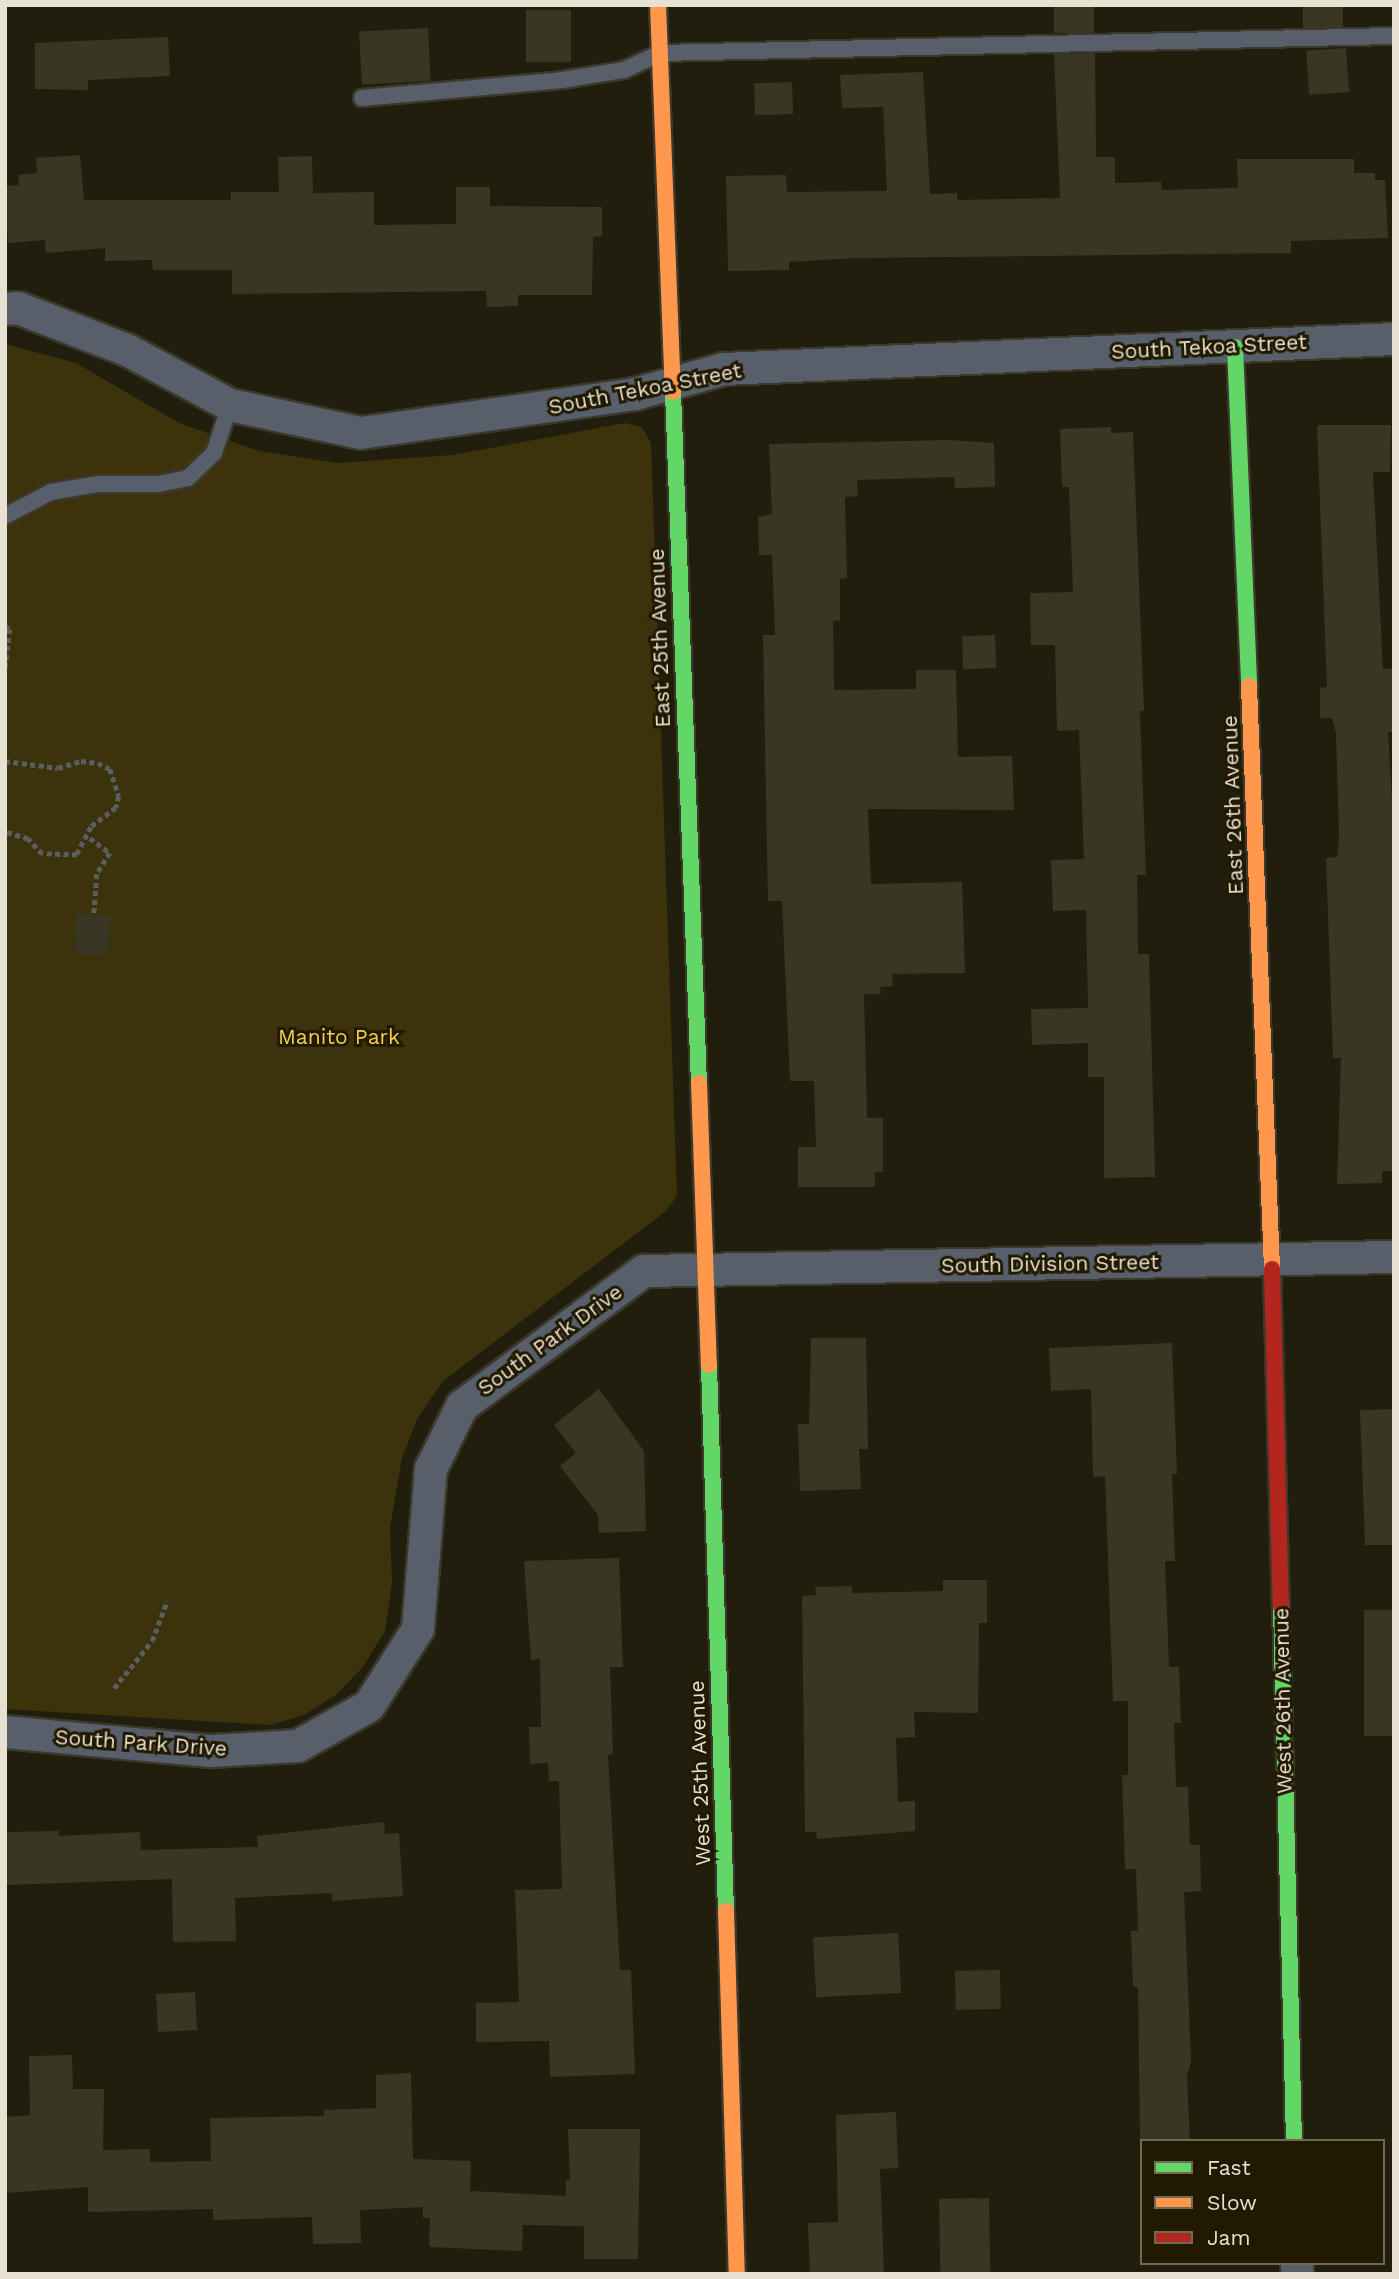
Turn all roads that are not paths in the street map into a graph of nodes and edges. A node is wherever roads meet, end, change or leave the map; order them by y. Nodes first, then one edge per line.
1 (658, 5) edge
2 (1394, 36) edge
3 (660, 53) junction
4 (362, 98) dead end
5 (5, 309) edge
6 (1394, 339) edge
7 (1235, 347) junction
8 (671, 383) junction
9 (230, 405) junction
10 (5, 516) edge
11 (1394, 1257) edge
12 (1272, 1261) junction
13 (706, 1270) junction
14 (5, 1732) edge
15 (1294, 2139) edge
16 (737, 2274) edge

1 - 3 street, East 25th Avenue
2 - 3 lane
3 - 4 lane
3 - 8 street, East 25th Avenue
5 - 9 street, South Tekoa Street
6 - 7 street, South Tekoa Street
7 - 8 street, South Tekoa Street
7 - 12 street, East 26th Avenue
8 - 9 street, South Tekoa Street
8 - 13 street, East 25th Avenue
9 - 10 lane
11 - 12 street, South Division Street
12 - 13 street, South Division Street
12 - 15 street, West 26th Avenue
13 - 14 street, South Park Drive
13 - 16 street, West 25th Avenue

